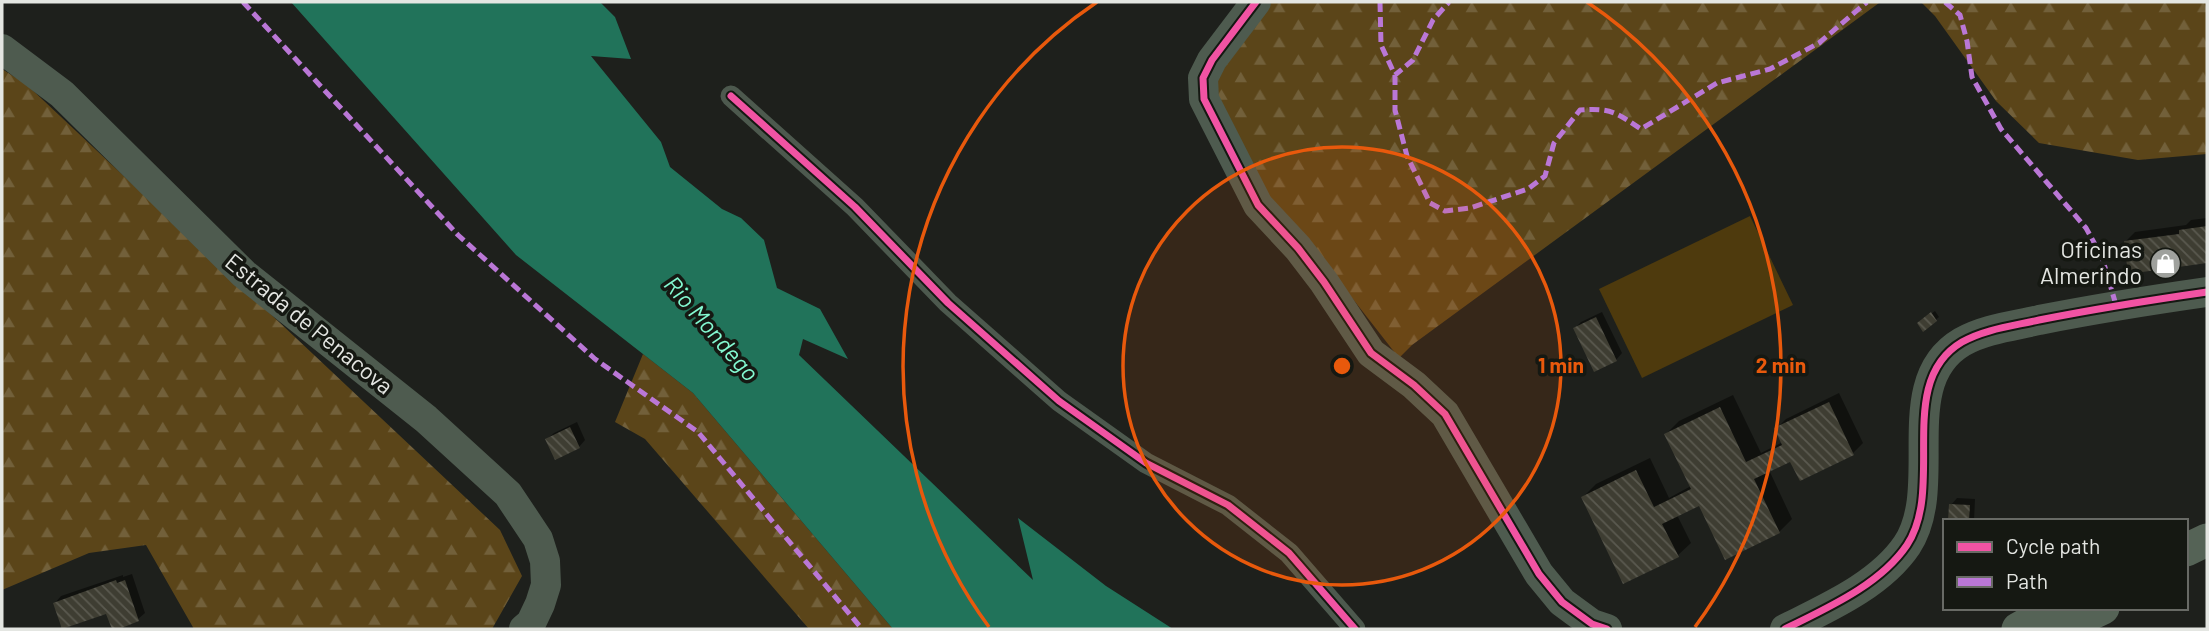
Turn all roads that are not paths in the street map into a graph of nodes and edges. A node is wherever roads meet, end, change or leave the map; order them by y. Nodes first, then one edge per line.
1 (1256, 2) edge
2 (2, 49) edge
3 (731, 96) dead end
4 (2207, 292) edge
5 (2207, 540) edge
6 (2188, 549) edge
7 (2207, 564) edge
8 (2188, 572) edge
9 (2052, 610) edge
10 (2099, 610) edge
11 (524, 629) edge
12 (1355, 629) edge
13 (1607, 629) edge
14 (1785, 629) edge
15 (2018, 629) edge
16 (2059, 629) edge

1 - 13 street
2 - 11 street, Estrada de Penacova
3 - 12 street
4 - 14 street
5 - 6 main road
7 - 8 main road
9 - 15 main road
10 - 16 main road

